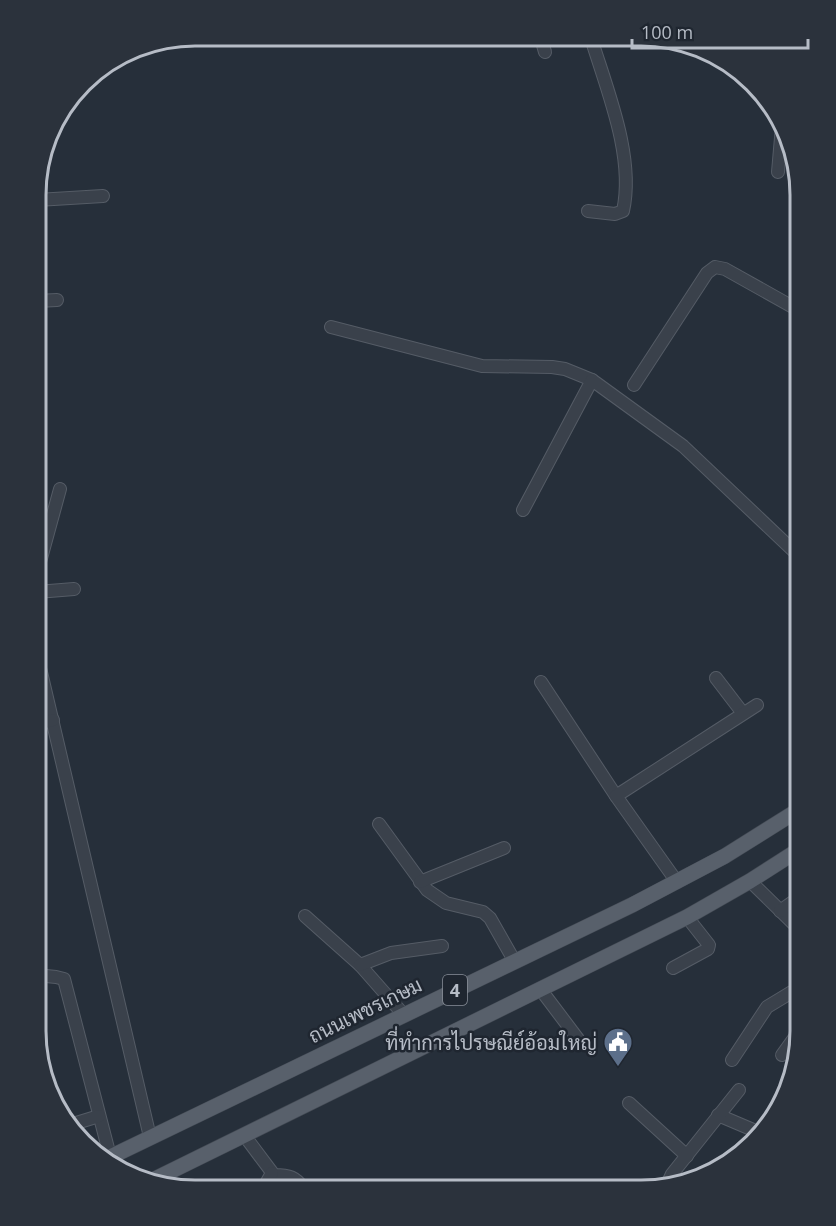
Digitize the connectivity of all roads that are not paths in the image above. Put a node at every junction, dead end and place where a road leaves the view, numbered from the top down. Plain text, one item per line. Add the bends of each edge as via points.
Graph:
1 (543, 46) edge
2 (593, 46) edge
3 (545, 52) dead end
4 (780, 144) edge
5 (778, 172) dead end
6 (103, 196) dead end
7 (46, 199) edge
8 (588, 211) dead end
9 (57, 300) dead end
10 (46, 301) edge
11 (790, 305) edge
12 (331, 327) dead end
13 (592, 380) junction
14 (634, 385) dead end
15 (60, 489) dead end
16 (523, 510) dead end
17 (46, 540) edge
18 (790, 547) edge
19 (74, 589) dead end
20 (46, 591) edge
21 (716, 678) dead end
22 (541, 682) dead end
23 (46, 694) edge
24 (757, 705) dead end
25 (742, 712) junction
26 (52, 720) junction
27 (46, 722) edge
28 (616, 796) junction
29 (789, 816) edge
30 (379, 824) dead end
31 (504, 848) dead end
32 (789, 856) edge
33 (750, 881) junction
34 (420, 882) junction
35 (677, 882) junction
36 (789, 905) edge
37 (780, 911) junction
38 (305, 916) dead end
39 (687, 917) junction
40 (789, 920) edge
41 (442, 946) dead end
42 (515, 962) junction
43 (360, 965) junction
44 (673, 968) dead end
45 (46, 976) edge
46 (541, 990) junction
47 (789, 994) edge
48 (404, 1015) junction
49 (578, 1039) dead end
50 (788, 1047) edge
51 (782, 1056) dead end
52 (732, 1060) dead end
53 (738, 1090) dead end
54 (630, 1103) dead end
55 (718, 1115) junction
56 (99, 1116) junction
57 (78, 1122) edge
58 (752, 1129) edge
59 (243, 1135) junction
60 (150, 1137) junction
61 (105, 1149) edge
62 (113, 1155) edge
63 (687, 1156) junction
64 (272, 1173) junction
65 (163, 1175) edge
66 (674, 1176) edge
67 (268, 1180) edge
68 (297, 1180) edge

1 - 3 street
2 - 8 street via 620,132 626,198 623,211 615,214
4 - 5 street
6 - 7 street
9 - 10 street
11 - 14 street via 715,267 707,273
12 - 13 street via 482,366 552,367
13 - 16 street
13 - 18 street via 683,446
15 - 17 street
19 - 20 street
21 - 25 street
22 - 28 street
23 - 26 street
24 - 25 street
25 - 28 street
26 - 27 street
26 - 60 street
28 - 35 street
29 - 35 main road, ถนนเพชรเกษม / 4
30 - 34 street
31 - 34 street
32 - 33 main road, 4
33 - 37 street
33 - 39 main road, 4
34 - 42 street via 446,903 483,912
35 - 42 main road, ถนนเพชรเกษม / 4
36 - 37 street
37 - 40 street
38 - 43 street
39 - 44 street via 709,945 708,949
39 - 46 main road, 4
41 - 43 street via 392,953
42 - 48 main road, ถนนเพชรเกษม / 4
43 - 48 street
45 - 56 street via 64,979
46 - 49 street
46 - 59 main road, 4
47 - 52 street via 767,1007
48 - 60 main road, ถนนเพชรเกษม / 4
50 - 51 street
53 - 55 street
54 - 63 street
55 - 58 street
55 - 63 street
56 - 57 street
56 - 61 street
59 - 64 street
59 - 65 main road, 4
60 - 62 main road, ถนนเพชรเกษม / 4
63 - 66 street
64 - 67 street
64 - 68 street

